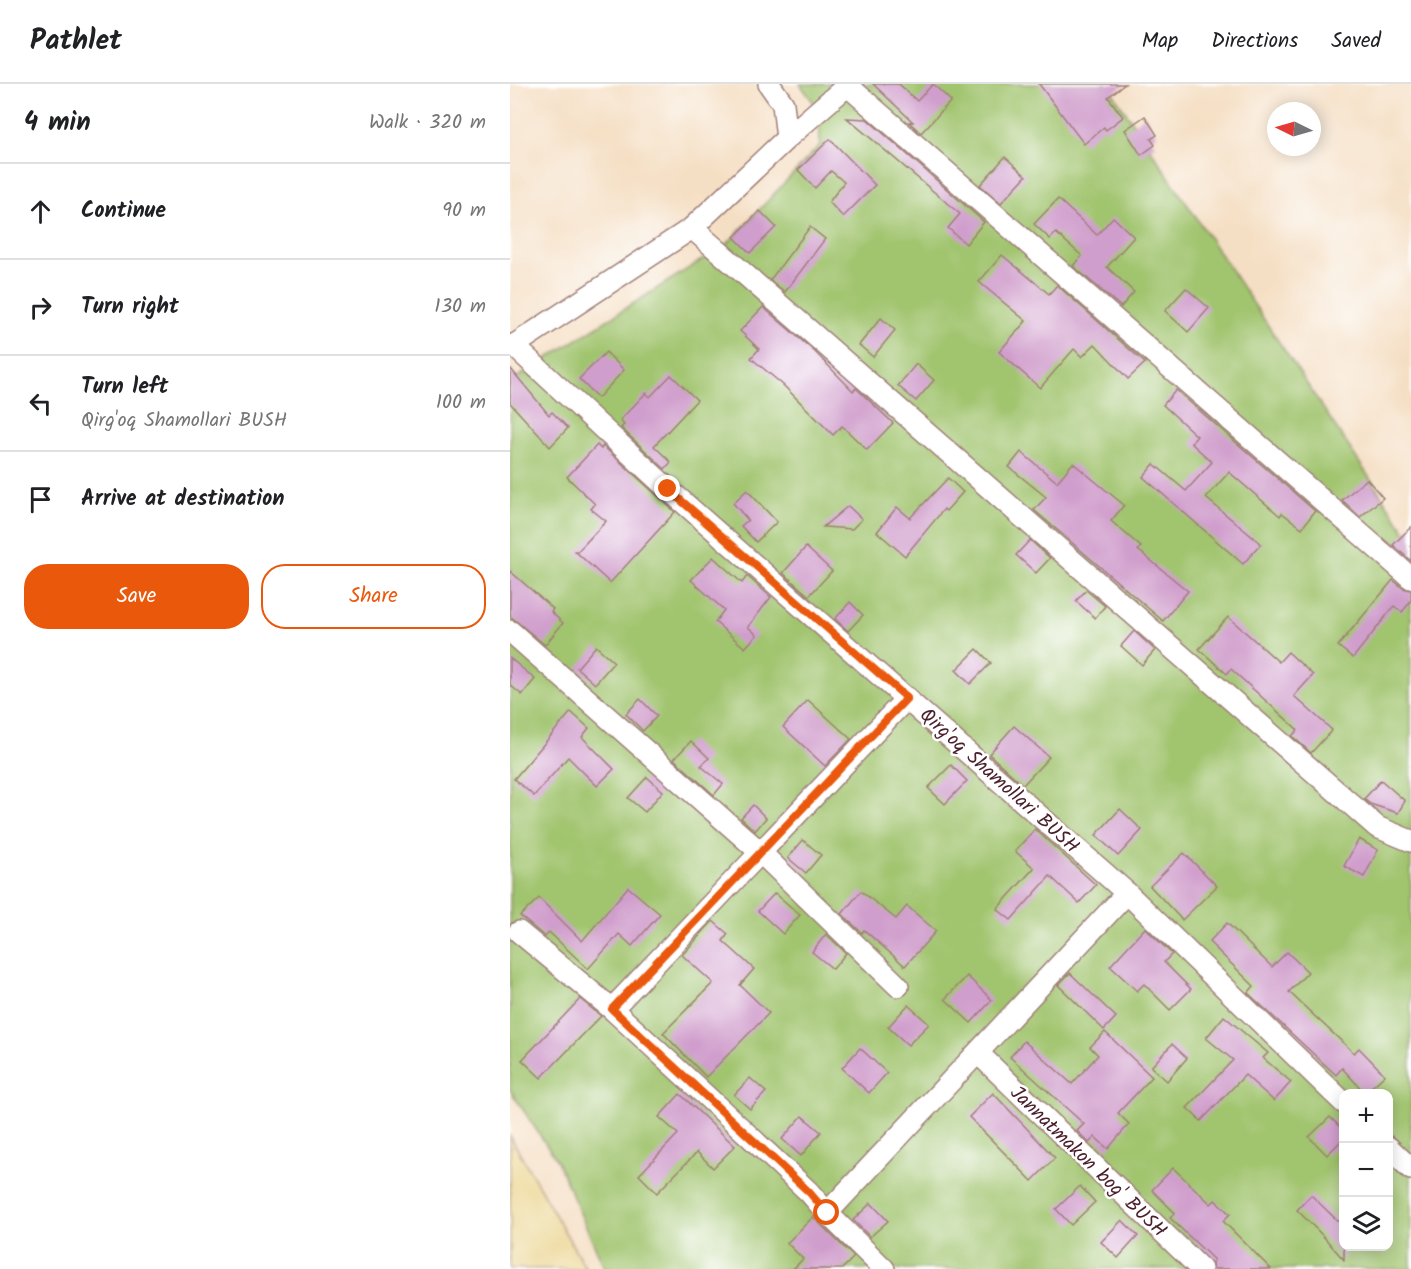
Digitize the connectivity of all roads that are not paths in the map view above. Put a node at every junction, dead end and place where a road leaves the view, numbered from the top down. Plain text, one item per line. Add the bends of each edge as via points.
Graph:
1 (770, 84) edge
2 (848, 85) edge
3 (787, 138) junction
4 (692, 228) junction
5 (512, 346) edge
6 (1411, 578) edge
7 (510, 631) edge
8 (907, 698) junction
9 (1411, 841) edge
10 (760, 852) junction
11 (1127, 893) junction
12 (519, 932) dead end
13 (898, 986) dead end
14 (612, 1009) junction
15 (978, 1053) junction
16 (1339, 1098) edge
17 (1393, 1151) edge
18 (1411, 1168) edge
19 (827, 1213) junction
20 (884, 1269) edge
21 (1201, 1269) edge

1 - 3 street via 783,104
2 - 3 street
2 - 6 street
3 - 4 street
4 - 5 street
4 - 9 street via 1377,827
5 - 8 street, Qirg'oq Shamollari BUSH
7 - 10 street
8 - 10 street
8 - 11 street, Qirg'oq Shamollari BUSH
10 - 13 street
10 - 14 street
11 - 15 street
11 - 16 street, Qirg'oq Shamollari BUSH
12 - 14 street
14 - 19 street
15 - 19 street
15 - 21 street, Jannatmakon bog' BUSH
17 - 18 street
19 - 20 street

